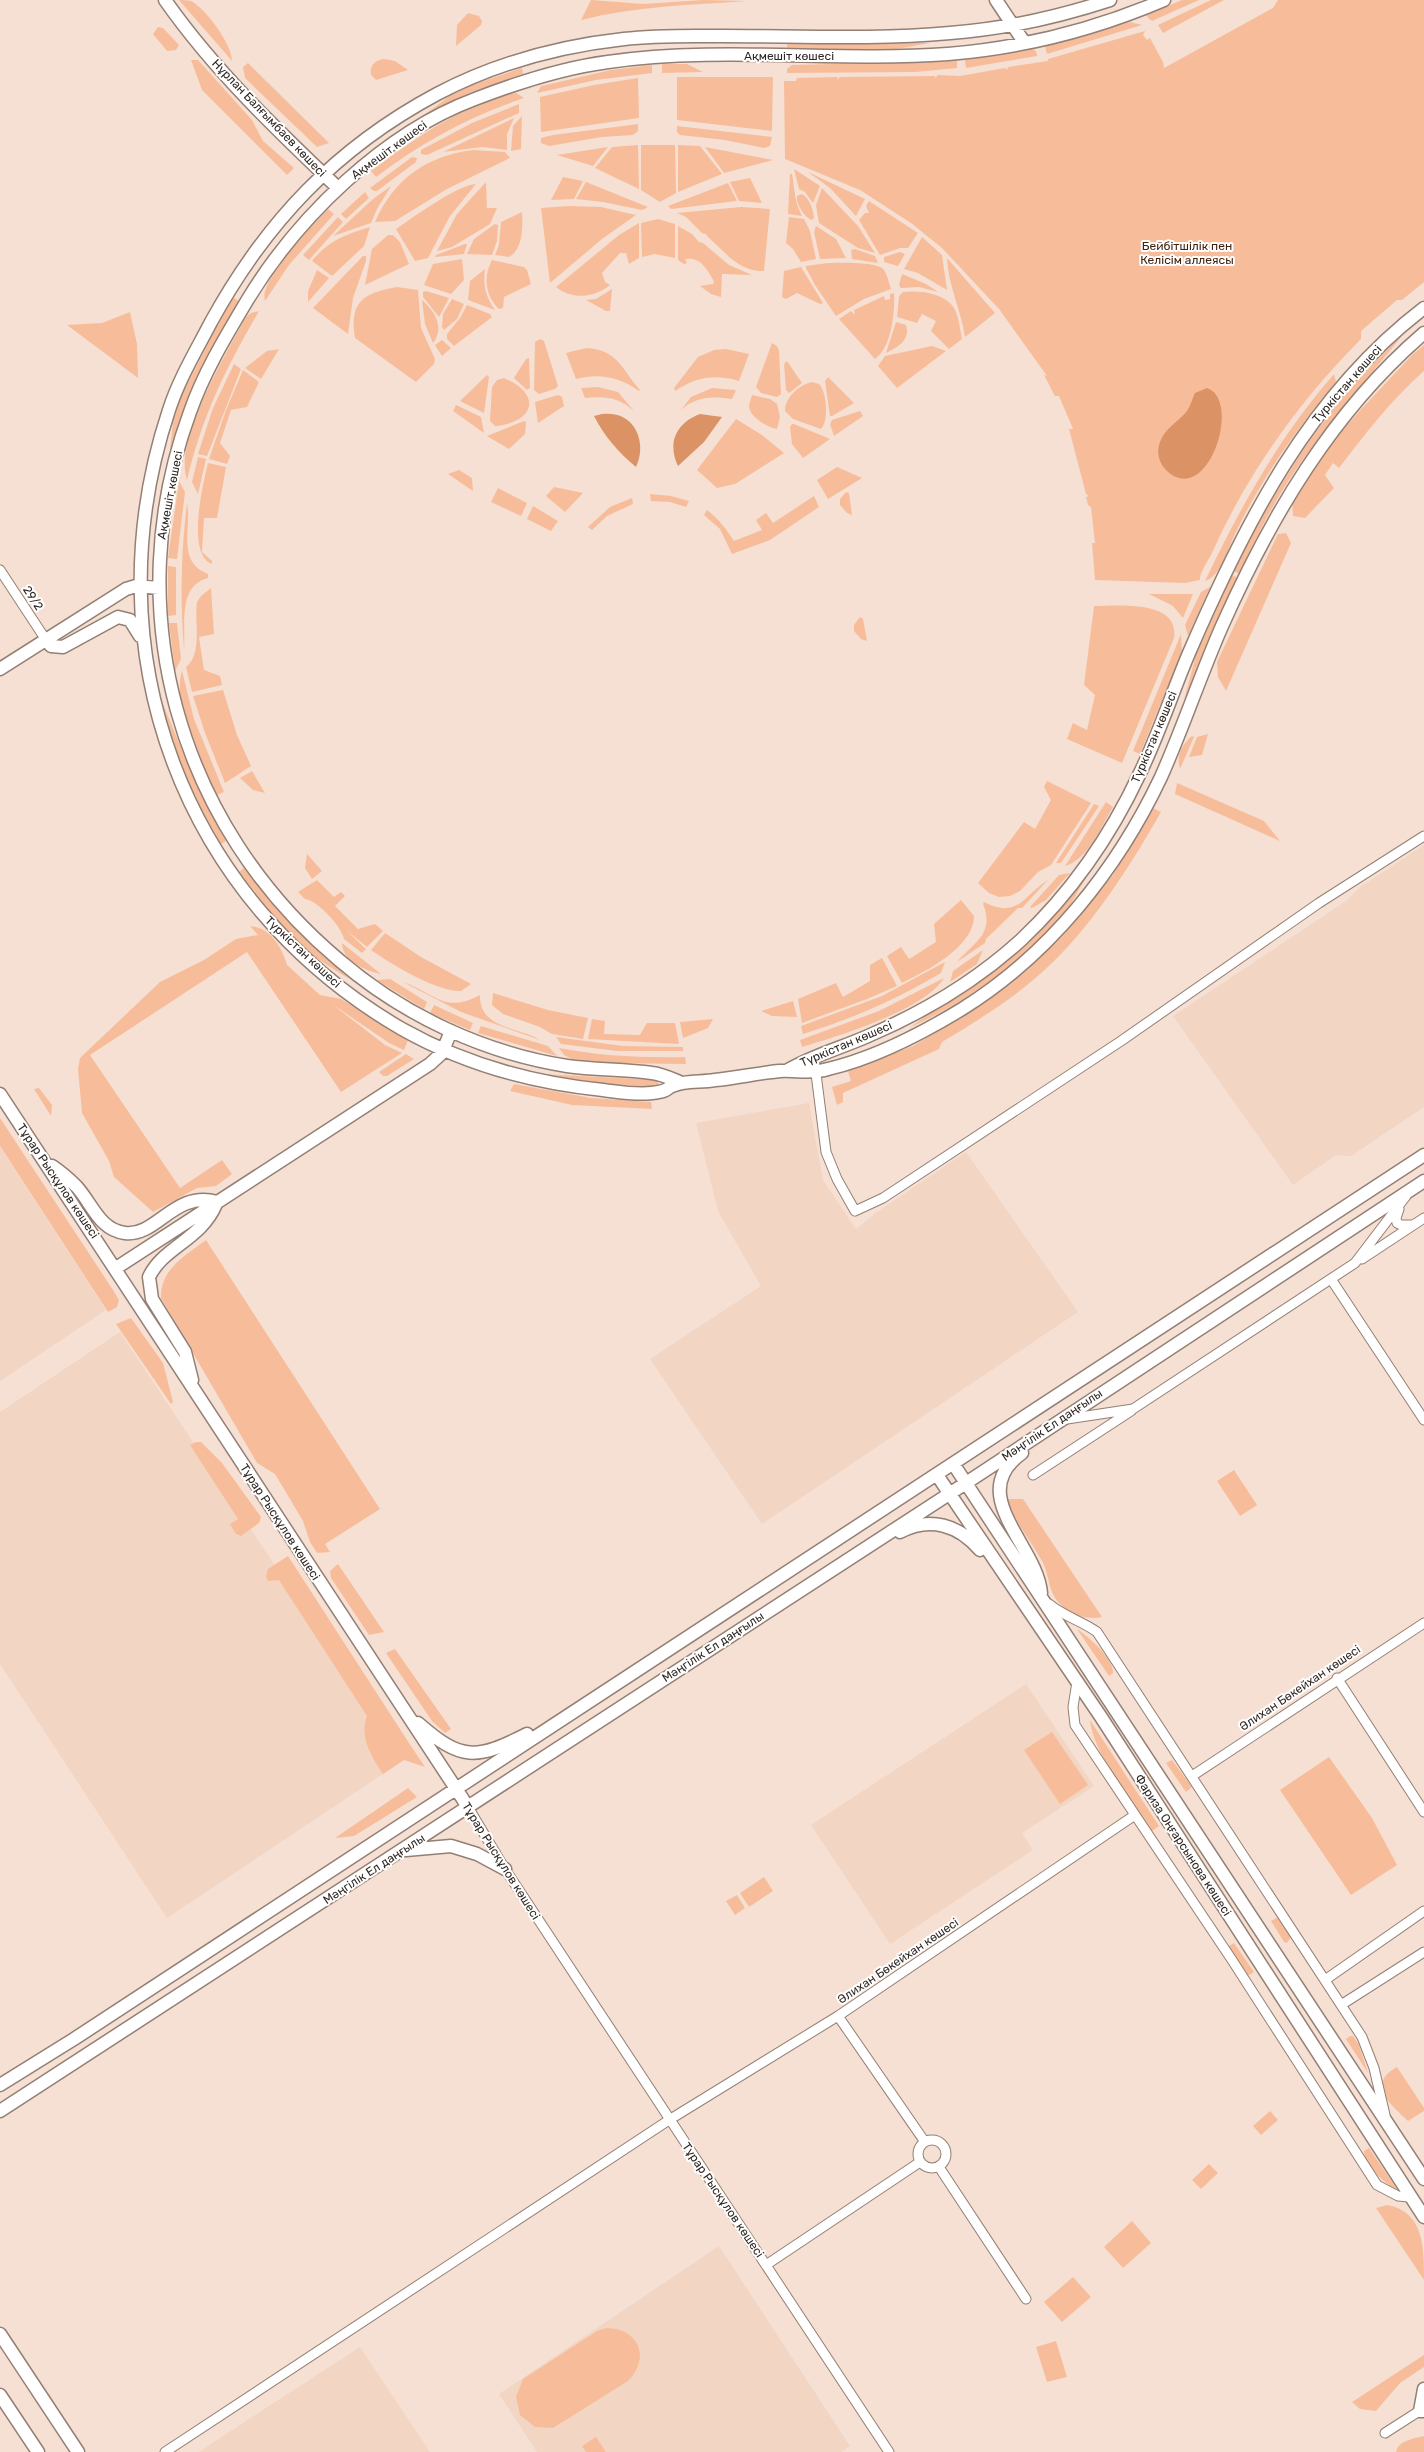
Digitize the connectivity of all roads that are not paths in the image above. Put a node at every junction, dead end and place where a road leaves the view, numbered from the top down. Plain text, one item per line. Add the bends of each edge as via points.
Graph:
1 (165, 0) edge
2 (996, 0) edge
3 (1110, 0) edge
4 (1164, 0) edge
5 (1013, 25) junction
6 (1024, 42) junction
7 (323, 174) junction
8 (338, 188) junction
9 (1424, 308) edge
10 (1424, 333) edge
11 (0, 570) edge
12 (139, 586) junction
13 (158, 588) junction
14 (46, 640) junction
15 (142, 642) junction
16 (0, 669) edge
17 (1424, 836) edge
18 (246, 858) joint
19 (225, 862) joint
20 (451, 1031) junction
21 (443, 1050) junction
22 (813, 1056) junction
23 (788, 1070) junction
24 (816, 1072) junction
25 (682, 1083) junction
26 (0, 1094) edge
27 (0, 1104) edge
28 (1424, 1155) edge
29 (44, 1160) junction
30 (1424, 1180) edge
31 (1410, 1190) junction
32 (217, 1202) junction
33 (1424, 1218) edge
34 (1414, 1225) junction
35 (1355, 1263) junction
36 (116, 1268) junction
37 (1331, 1279) junction
38 (195, 1392) junction
39 (1134, 1409) junction
40 (1424, 1420) edge
41 (1055, 1423) junction
42 (954, 1464) junction
43 (937, 1475) junction
44 (1033, 1475) dead end
45 (966, 1483) junction
46 (949, 1494) junction
47 (855, 1554) junction
48 (999, 1566) junction
49 (1041, 1598) junction
50 (1424, 1623) edge
51 (1337, 1678) junction
52 (1077, 1682) junction
53 (593, 1699) junction
54 (403, 1710) junction
55 (1128, 1759) junction
56 (1192, 1776) junction
57 (455, 1789) junction
58 (468, 1807) junction
59 (1424, 1812) edge
60 (1135, 1815) junction
61 (404, 1850) junction
62 (506, 1869) junction
63 (1240, 1899) junction
64 (1424, 1912) edge
65 (1424, 1952) edge
66 (1262, 1968) junction
67 (1325, 1980) junction
68 (1341, 2006) junction
69 (838, 2016) junction
70 (0, 2085) edge
71 (0, 2111) edge
72 (669, 2120) junction
73 (1387, 2123) junction
74 (925, 2142) junction
75 (920, 2162) junction
76 (939, 2167) junction
77 (1424, 2179) edge
78 (1410, 2197) junction
79 (1424, 2217) edge
80 (766, 2265) junction
81 (1026, 2299) dead end
82 (0, 2334) edge
83 (1424, 2389) edge
84 (0, 2395) edge
85 (1423, 2410) edge
86 (1385, 2433) dead end
87 (26, 2434) junction
88 (29, 2452) edge
89 (38, 2452) edge
90 (78, 2452) edge
91 (165, 2452) edge
92 (889, 2452) edge

1 - 7 street, Нұрлан Балғымбаев көшесі via 220,69
2 - 5 street
3 - 5 street, Ақмешіт көшесі
4 - 6 street, Ақмешіт көшесі via 1095,26
5 - 6 street
5 - 7 street, Ақмешіт көшесі via 913,36 634,38 551,52 498,68 435,95 376,133
6 - 8 street, Ақмешіт көшесі via 948,54 657,57 574,68 532,79 442,113 399,140
7 - 8 street, Нұрлан Балғымбаев көшесі
7 - 12 street, Ақмешіт көшесі via 276,223 244,265 178,386 148,494
8 - 13 street, Ақмешіт көшесі via 272,262 222,343 198,391 182,436 169,490
9 - 22 street, Түркістан көшесі via 1386,339 1347,381 1306,431 1267,489 1236,548 1141,772 1113,824 1074,881 1020,940 965,983 891,1026
10 - 24 street, Түркістан көшесі via 1399,355 1349,410 1292,491 1226,618 1152,795 1115,856 1073,913 1019,968 966,1006 895,1044
11 - 14 street, 29/2
12 - 13 street
12 - 14 street via 126,589
12 - 15 street, Ақмешіт көшесі
13 - 18 street, Ақмешіт көшесі via 167,671 181,729 208,793
14 - 15 street via 51,646 63,647 118,617 135,624
14 - 16 street
15 - 19 street, Ақмешіт көшесі via 157,720 169,756 201,822
17 - 24 street via 1319,903 1121,1041 884,1198 855,1211 826,1152
18 - 20 street, Түркістан көшесі via 282,906 336,958 395,1002
19 - 21 street, Түркістан көшесі via 263,915 329,979 391,1023
20 - 21 street
20 - 25 street, Түркістан көшесі via 549,1063 605,1071 657,1073
21 - 25 street, Түркістан көшесі via 508,1073 554,1084 628,1093 657,1093
21 - 32 street via 430,1064
22 - 23 street, Түркістан көшесі
22 - 24 street
23 - 24 street, Түркістан көшесі
23 - 25 street, Түркістан көшесі
26 - 29 street, Тұрар Рысқұлов көшесі
27 - 36 street, Тұрар Рысқұлов көшесі via 101,1254
28 - 42 street, Мәңгілік Ел даңғылы
29 - 32 street via 76,1187 101,1221 120,1232 130,1233 145,1228 196,1199
29 - 36 street, Тұрар Рысқұлов көшесі
30 - 31 street, Мәңгілік Ел даңғылы
31 - 34 street via 1396,1218 1401,1225
31 - 35 street
31 - 41 street, Мәңгілік Ел даңғылы
32 - 36 street
32 - 38 street via 197,1232 158,1262 149,1277 152,1299 185,1352
33 - 34 street
34 - 35 street
35 - 37 street
36 - 38 street, Тұрар Рысқұлов көшесі
37 - 39 street
37 - 40 street
38 - 54 street, Тұрар Рысқұлов көшесі
39 - 41 street
39 - 44 street
41 - 45 street, Мәңгілік Ел даңғылы
41 - 49 street via 1010,1464 1000,1484 1002,1507 1036,1572
42 - 43 street, Мәңгілік Ел даңғылы
42 - 45 street, Фариза Оңғарсынова көшесі
43 - 46 street, Фариза Оңғарсынова көшесі
43 - 53 street, Мәңгілік Ел даңғылы
45 - 46 street, Мәңгілік Ел даңғылы
45 - 49 street, Фариза Оңғарсынова көшесі
46 - 47 street, Мәңгілік Ел даңғылы
46 - 48 street, Фариза Оңғарсынова көшесі
47 - 48 street via 911,1526 939,1524 970,1539
47 - 58 street, Мәңгілік Ел даңғылы
48 - 52 street, Фариза Оңғарсынова көшесі
49 - 56 street via 1058,1612 1084,1622 1097,1632
49 - 63 street, Фариза Оңғарсынова көшесі
50 - 51 street, Әлихан Бөкейхан көшесі
51 - 56 street, Әлихан Бөкейхан көшесі
51 - 59 street
52 - 55 street, Фариза Оңғарсынова көшесі
52 - 60 street via 1073,1707 1075,1725
53 - 54 street via 501,1747 481,1753 453,1750
53 - 57 street, Мәңгілік Ел даңғылы
54 - 57 street, Тұрар Рысқұлов көшесі
55 - 63 street via 1160,1791 1238,1907
55 - 66 street, Фариза Оңғарсынова көшесі
56 - 67 street
57 - 58 street, Тұрар Рысқұлов көшесі
57 - 70 street, Мәңгілік Ел даңғылы
58 - 61 street, Мәңгілік Ел даңғылы
58 - 62 street, Тұрар Рысқұлов көшесі
60 - 69 street, Әлихан Бөкейхан көшесі
60 - 78 street via 1377,2185 1398,2196
61 - 62 street via 451,1846 477,1854
61 - 71 street, Мәңгілік Ел даңғылы
62 - 72 street, Тұрар Рысқұлов көшесі
63 - 73 street, Фариза Оңғарсынова көшесі
64 - 67 street
65 - 68 street
66 - 73 street via 1255,1951 1260,1946 1356,2091
66 - 78 street, Фариза Оңғарсынова көшесі
67 - 68 street
68 - 73 street via 1362,2037 1374,2068
69 - 72 street, Әлихан Бөкейхан көшесі
69 - 74 street
72 - 80 street, Тұрар Рысқұлов көшесі
72 - 91 street, Әлихан Бөкейхан көшесі
73 - 77 street, Фариза Оңғарсынова көшесі
74 - 75 street via 919,2150
74 - 76 street via 935,2140 945,2147 947,2156
75 - 76 street via 930,2169
75 - 80 street
76 - 81 street
78 - 79 street, Фариза Оңғарсынова көшесі
80 - 92 street, Тұрар Рысқұлов көшесі
82 - 90 street
83 - 85 street
84 - 87 street
85 - 86 street
87 - 88 street
87 - 89 street

